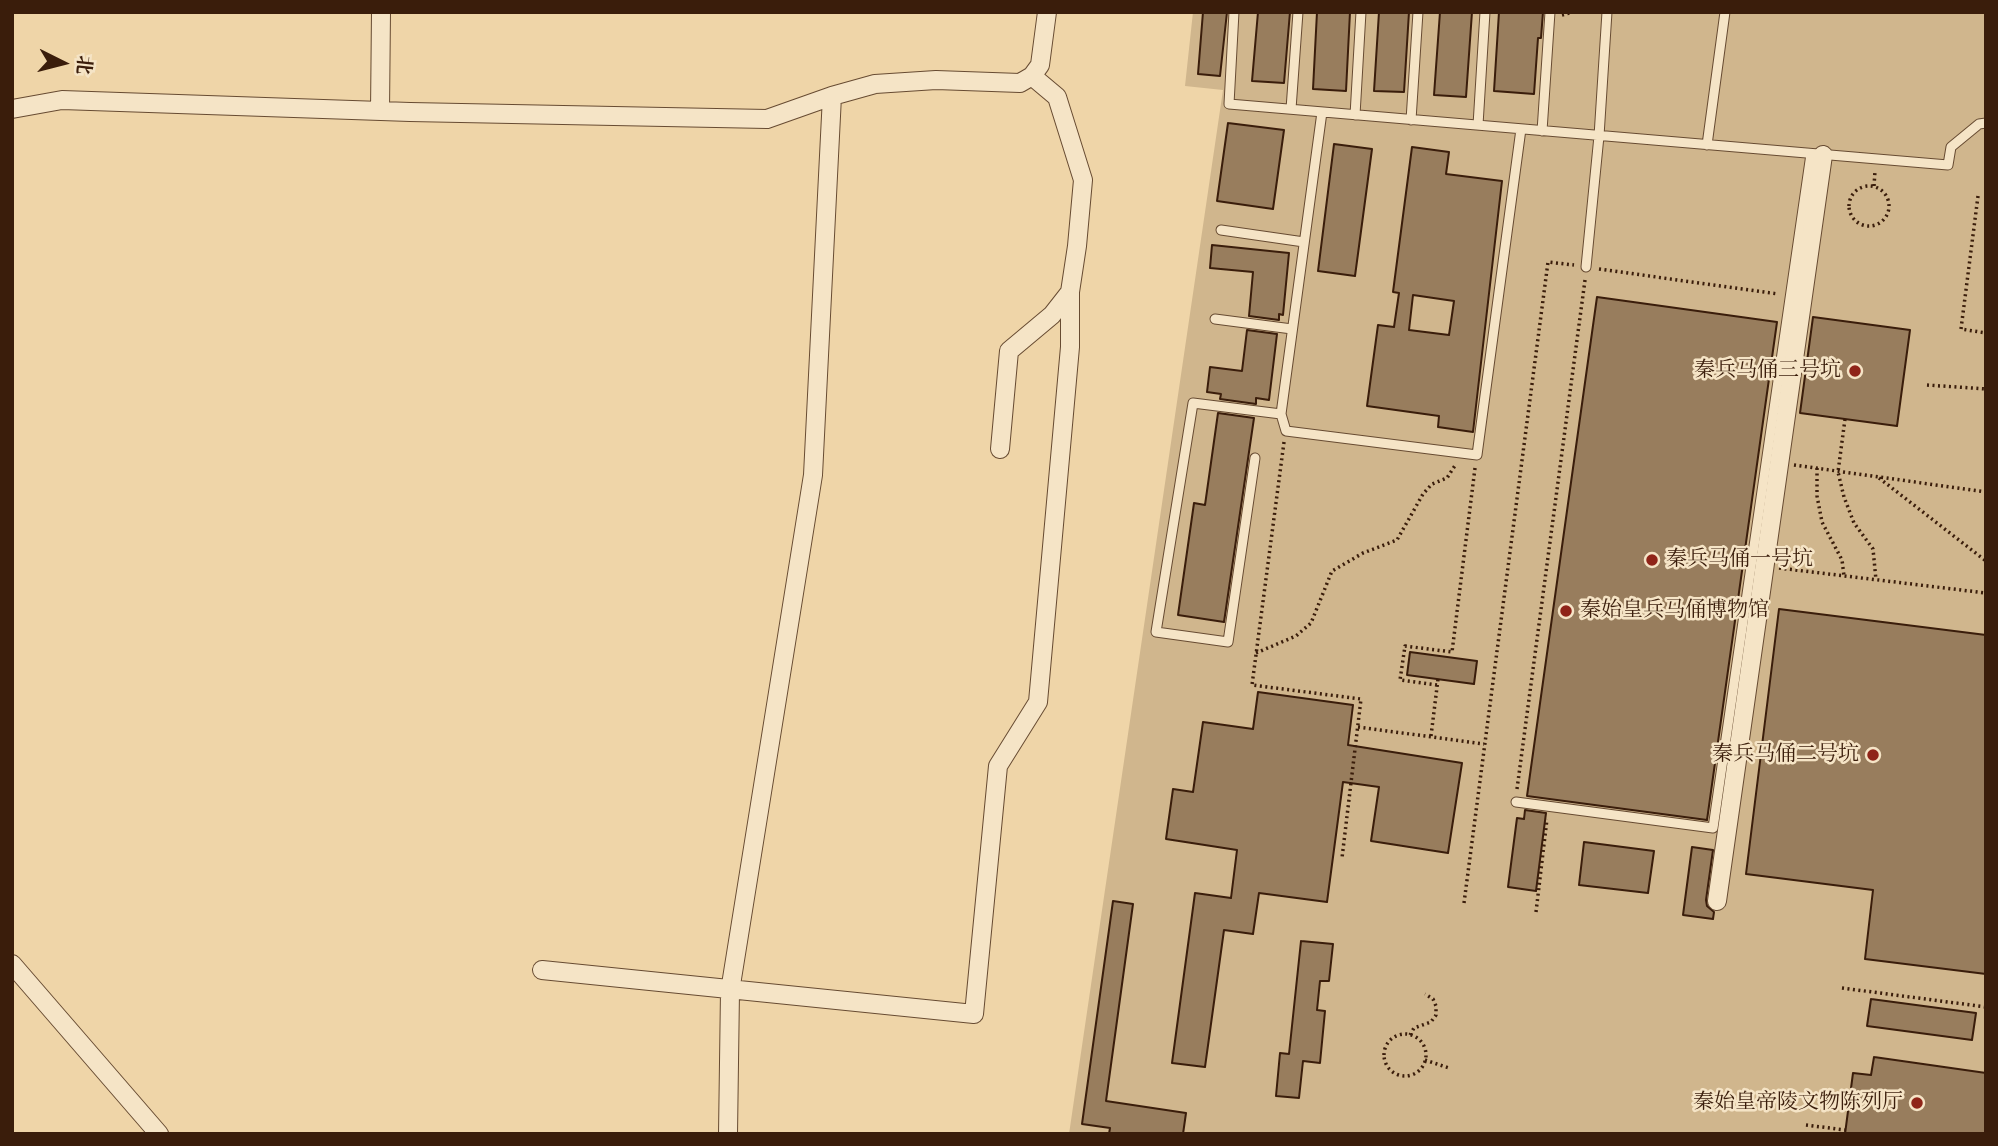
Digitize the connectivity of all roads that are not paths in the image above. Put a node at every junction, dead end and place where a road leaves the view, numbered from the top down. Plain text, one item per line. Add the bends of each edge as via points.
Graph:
1 (382, 12) edge
2 (1047, 12) edge
3 (1234, 12) edge
4 (1298, 12) edge
5 (1361, 12) edge
6 (1418, 12) edge
7 (1485, 12) edge
8 (1550, 12) edge
9 (1607, 12) edge
10 (1725, 12) edge
11 (1032, 76) junction
12 (832, 96) junction
13 (12, 109) edge
14 (1291, 109) junction
15 (380, 111) junction
16 (1322, 112) junction
17 (1355, 115) junction
18 (1411, 120) junction
19 (1986, 123) edge
20 (1478, 125) junction
21 (1521, 129) junction
22 (1542, 131) junction
23 (1599, 136) junction
24 (1707, 145) junction
25 (1817, 154) junction
26 (1221, 230) dead end
27 (1304, 242) junction
28 (1586, 267) road end
29 (1070, 292) junction
30 (1215, 319) dead end
31 (1293, 329) junction
32 (1281, 414) junction
33 (1000, 449) dead end
34 (1255, 458) dead end
35 (1516, 802) road end
36 (1717, 901) dead end
37 (12, 964) edge
38 (542, 970) dead end
39 (730, 991) junction
40 (159, 1134) edge
41 (728, 1134) edge

1 - 15 street
2 - 11 street via 1040,65
3 - 14 lane via 1229,104
4 - 14 lane
5 - 17 lane
6 - 18 lane
7 - 20 lane
8 - 22 lane
9 - 23 lane
10 - 24 lane
11 - 12 street via 1020,83 936,80 875,84
11 - 29 street via 1057,97 1083,180
12 - 15 street via 767,119
12 - 39 street via 813,475
13 - 15 street via 62,100
14 - 16 lane
16 - 17 lane
16 - 27 lane
17 - 18 lane
18 - 20 lane
19 - 25 lane via 1951,147 1948,165
20 - 21 lane
21 - 22 lane
21 - 32 lane via 1477,456 1286,430
22 - 23 lane
23 - 24 lane
23 - 28 lane
24 - 25 lane
25 - 35 lane via 1791,296 1713,828
25 - 36 street
26 - 27 lane
27 - 31 lane
29 - 33 street via 1052,315 1009,351
29 - 39 street via 1070,347 1038,702 998,766 974,1014
30 - 31 lane
31 - 32 lane
32 - 34 lane via 1193,403 1156,632 1228,642
37 - 40 street
38 - 39 street
39 - 41 street

